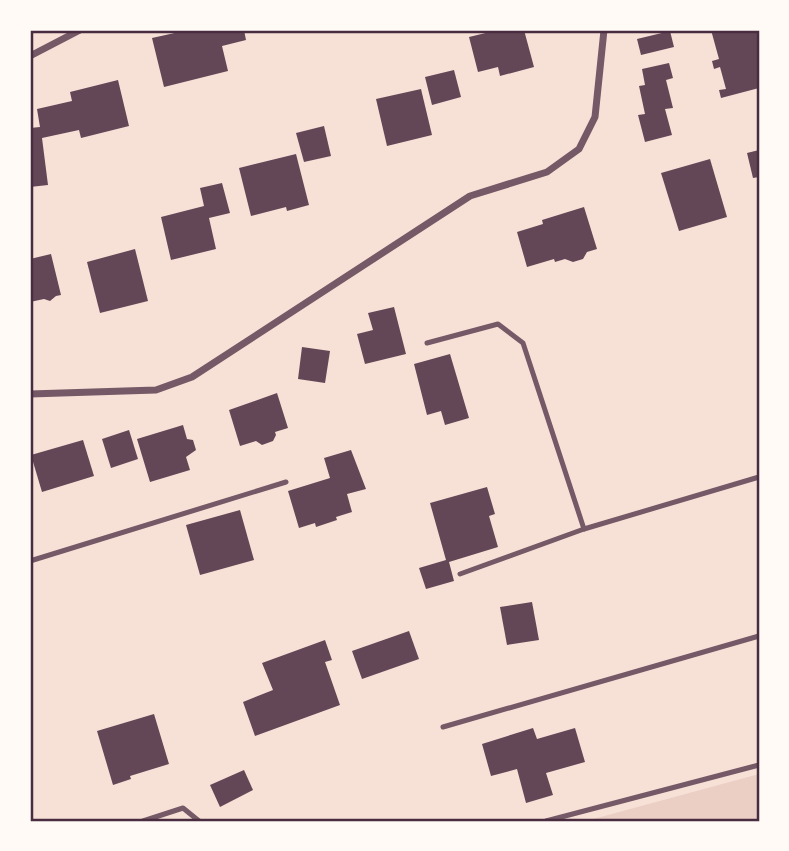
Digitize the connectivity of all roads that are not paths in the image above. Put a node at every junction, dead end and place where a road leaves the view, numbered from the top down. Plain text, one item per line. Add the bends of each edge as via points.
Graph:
1 (80, 30) edge
2 (604, 30) edge
3 (30, 56) edge
4 (427, 343) dead end
5 (30, 394) edge
6 (759, 477) edge
7 (286, 482) dead end
8 (584, 529) junction
9 (30, 561) edge
10 (460, 574) dead end
11 (759, 636) edge
12 (443, 727) dead end
13 (759, 765) edge
14 (143, 821) edge
15 (199, 821) edge
16 (546, 821) edge

1 - 3 street
2 - 5 street via 595,117 579,149 547,172 470,196 192,376 156,390
4 - 8 lane via 498,324 523,343
6 - 8 lane
7 - 9 lane
8 - 10 lane
11 - 12 lane
13 - 16 lane
14 - 15 lane via 183,808

